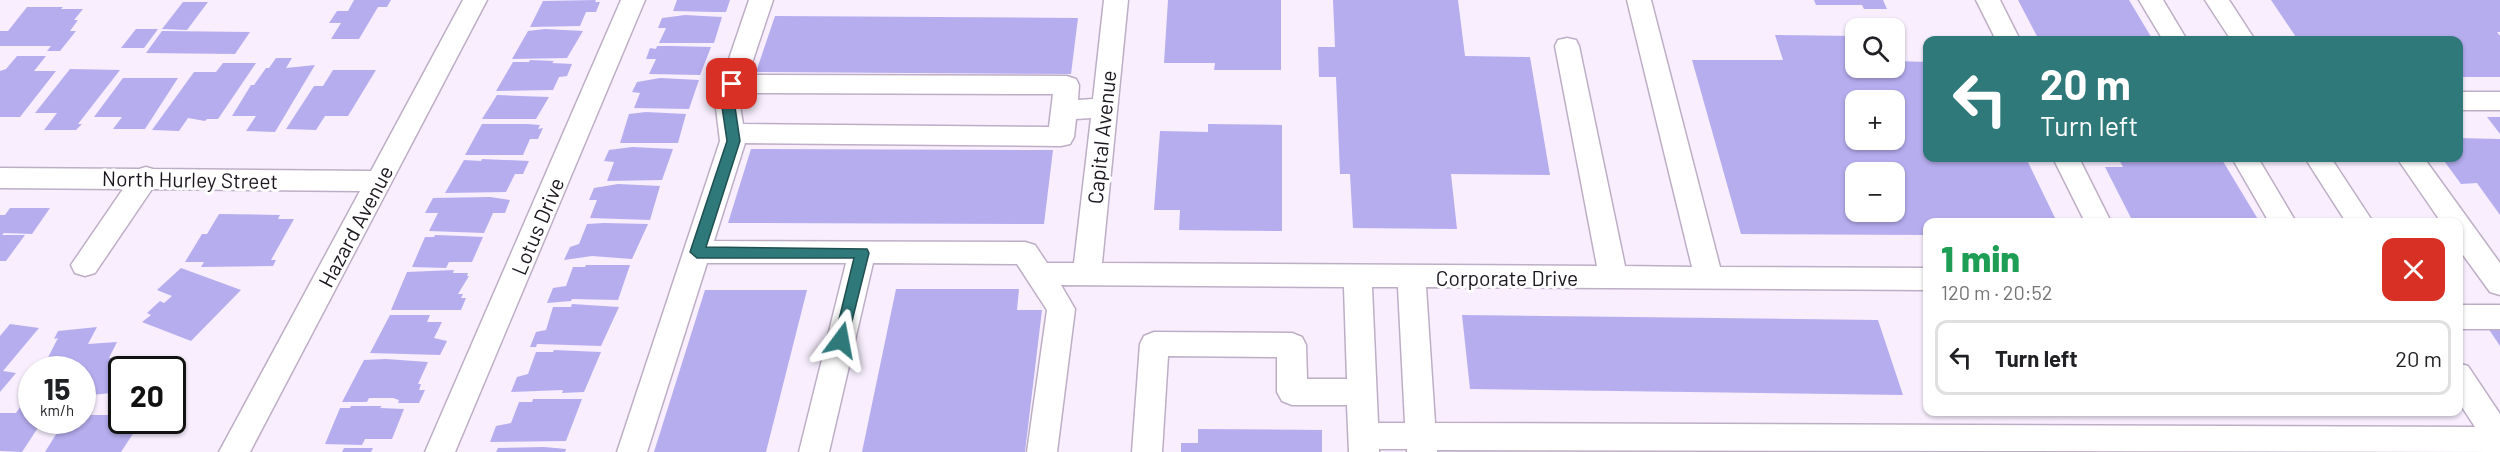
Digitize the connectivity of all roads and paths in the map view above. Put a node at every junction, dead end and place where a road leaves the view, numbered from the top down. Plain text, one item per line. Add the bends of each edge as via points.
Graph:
1 (475, 0) edge
2 (633, 0) edge
3 (761, 0) edge
4 (1116, 0) edge
5 (1639, 0) edge
6 (1988, 0) edge
7 (2151, 0) edge
8 (2217, 0) edge
9 (2006, 36) edge
10 (2173, 36) edge
11 (2240, 36) edge
12 (1567, 46) dead end
13 (732, 84) junction
14 (2463, 101) edge
15 (2500, 101) edge
16 (1104, 108) junction
17 (1064, 110) junction
18 (732, 133) junction
19 (2068, 162) edge
20 (2247, 162) edge
21 (2321, 162) edge
22 (2413, 162) edge
23 (146, 177) junction
24 (0, 178) edge
25 (379, 181) junction
26 (2096, 218) edge
27 (2281, 218) edge
28 (2357, 218) edge
29 (2453, 218) edge
30 (2463, 232) edge
31 (697, 252) junction
32 (862, 253) junction
33 (85, 265) dead end
34 (1039, 274) junction
35 (1087, 274) junction
36 (1358, 276) junction
37 (1411, 276) junction
38 (1613, 277) junction
39 (1709, 278) junction
40 (1923, 279) edge
41 (2500, 284) edge
42 (2463, 317) edge
43 (2500, 317) edge
44 (2463, 383) edge
45 (1362, 392) junction
46 (2500, 439) edge
47 (1363, 444) edge
48 (1421, 444) edge
49 (1607, 445) edge
50 (1952, 445) edge
51 (2122, 446) edge
52 (2424, 446) edge
53 (234, 452) edge
54 (440, 452) edge
55 (632, 452) edge
56 (814, 452) edge
57 (1042, 452) edge
58 (1147, 452) edge

1 - 25 street, Hazard Avenue
2 - 54 street, Lotus Drive
3 - 13 street
4 - 16 street, Capital Avenue
5 - 39 street
6 - 9 street
7 - 10 street
8 - 11 street
12 - 38 street
13 - 17 street via 1067,85
13 - 18 street via 727,100
14 - 15 street
16 - 17 street
16 - 35 street, Capital Avenue
17 - 18 street via 1061,136
18 - 31 street via 733,141
19 - 26 street
20 - 27 street
21 - 28 street
22 - 29 street
23 - 24 street, North Hurley Street
23 - 25 street, North Hurley Street
23 - 33 street
25 - 53 street, Hazard Avenue
30 - 41 street
31 - 32 street
31 - 55 street
32 - 34 street via 1025,253
32 - 56 street
34 - 35 street, Corporate Drive
34 - 57 street via 1060,309
35 - 36 street, Corporate Drive
36 - 37 street, Corporate Drive
36 - 45 street
37 - 38 street, Corporate Drive
37 - 48 street
38 - 39 street, Corporate Drive
39 - 40 street, Corporate Drive
42 - 43 street
44 - 46 street
45 - 47 street
45 - 58 street via 1292,392 1292,345 1154,344
46 - 52 street
47 - 48 street
48 - 49 street
49 - 50 street
50 - 51 street
51 - 52 street

